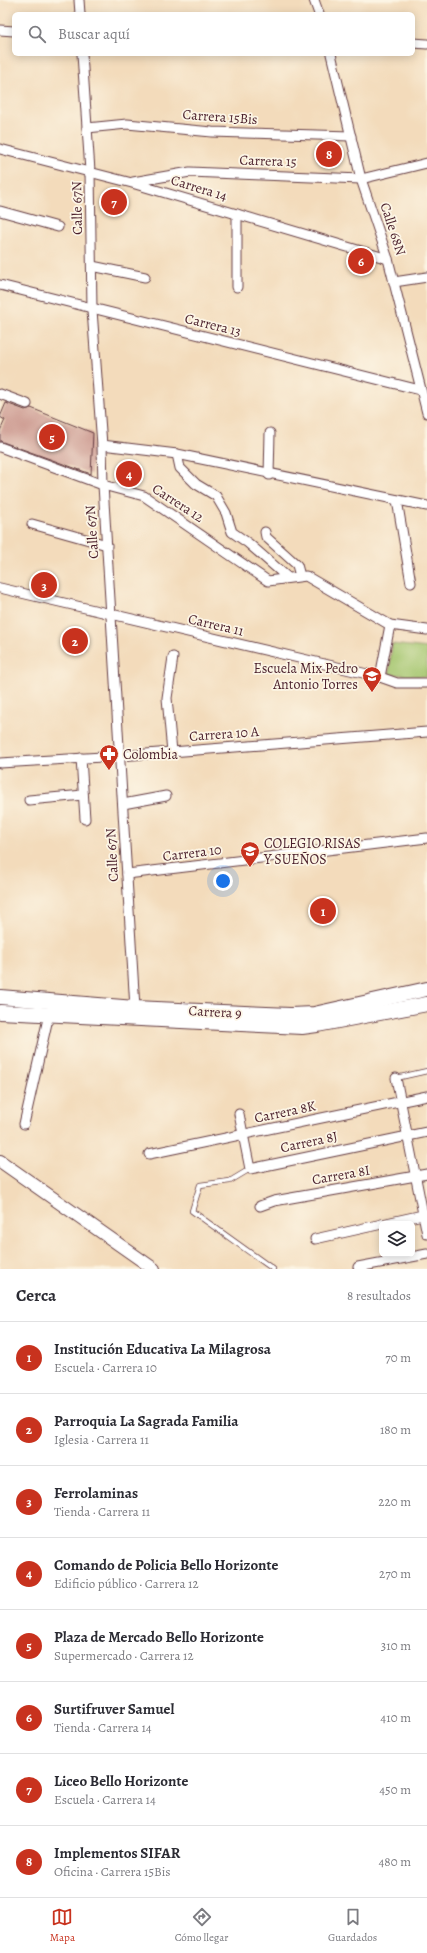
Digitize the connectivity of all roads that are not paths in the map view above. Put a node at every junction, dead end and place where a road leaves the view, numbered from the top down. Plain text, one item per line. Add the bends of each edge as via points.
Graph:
1 (79, 0) edge
2 (314, 0) edge
3 (80, 12) edge
4 (318, 12) edge
5 (0, 30) edge
6 (12, 31) edge
7 (415, 43) edge
8 (427, 44) edge
9 (82, 56) edge
10 (331, 56) edge
11 (87, 128) junction
12 (351, 136) junction
13 (0, 149) edge
14 (427, 163) edge
15 (90, 171) junction
16 (361, 179) junction
17 (132, 182) junction
18 (0, 211) edge
19 (237, 214) junction
20 (58, 226) dead end
21 (388, 259) junction
22 (92, 266) junction
23 (427, 277) edge
24 (145, 278) dead end
25 (394, 282) junction
26 (0, 285) edge
27 (237, 287) dead end
28 (92, 310) junction
29 (420, 390) junction
30 (0, 394) edge
31 (425, 402) edge
32 (27, 404) dead end
33 (427, 414) edge
34 (270, 434) dead end
35 (102, 445) junction
36 (0, 447) edge
37 (177, 454) junction
38 (269, 475) junction
39 (103, 485) junction
40 (397, 500) junction
41 (427, 506) edge
42 (32, 524) dead end
43 (266, 532) dead end
44 (107, 545) junction
45 (300, 576) junction
46 (287, 577) junction
47 (411, 583) dead end
48 (0, 588) edge
49 (112, 615) junction
50 (390, 625) junction
51 (427, 630) edge
52 (173, 657) dead end
53 (380, 677) junction
54 (427, 682) edge
55 (427, 732) edge
56 (172, 752) junction
57 (120, 756) junction
58 (81, 758) junction
59 (0, 763) edge
60 (83, 795) junction
61 (166, 796) dead end
62 (29, 800) dead end
63 (123, 804) junction
64 (85, 819) dead end
65 (427, 838) edge
66 (127, 874) junction
67 (427, 989) edge
68 (0, 997) edge
69 (427, 1004) edge
70 (135, 1008) junction
71 (0, 1012) edge
72 (49, 1014) junction
73 (427, 1071) edge
74 (396, 1078) joint
75 (427, 1096) edge
76 (401, 1102) junction
77 (239, 1114) dead end
78 (24, 1124) dead end
79 (427, 1132) edge
80 (243, 1134) junction
81 (407, 1136) junction
82 (149, 1154) dead end
83 (0, 1161) edge
84 (250, 1169) junction
85 (427, 1174) edge
86 (415, 1176) junction
87 (260, 1206) dead end
88 (425, 1215) edge
89 (396, 1221) edge
90 (379, 1225) edge
91 (427, 1234) edge
92 (315, 1239) dead end
93 (427, 1254) edge
94 (358, 1267) dead end
95 (154, 1269) edge
96 (273, 1269) edge

1 - 3 street
2 - 4 street
5 - 6 street
7 - 8 street
9 - 11 street, Calle 67N
10 - 12 street, Calle 68N
11 - 12 street, Carrera 15Bis via 128,124 212,132
11 - 15 street, Calle 67N
12 - 16 street, Calle 68N
13 - 15 street, Carrera 14
14 - 16 street, Carrera 15
15 - 17 street, Carrera 14
15 - 22 street, Calle 67N
16 - 17 street, Carrera 15 via 190,172
16 - 21 street, Calle 68N
17 - 19 street, Carrera 14
18 - 20 street
19 - 21 street, Carrera 14
19 - 27 street
21 - 25 street, Calle 68N
22 - 24 street
22 - 28 street, Calle 67N
23 - 25 street
25 - 29 street, Calle 68N
26 - 28 street, Carrera 13
28 - 29 street, Carrera 13
28 - 35 street, Calle 67N
29 - 31 street, Calle 68N
30 - 32 street
31 - 33 street, Calle 68N
34 - 38 street
35 - 37 street
35 - 39 street, Calle 67N
36 - 39 street, Carrera 12
37 - 38 street
37 - 46 street, Carrera 12 via 180,468 196,484 216,496 226,513 232,532
38 - 40 street
39 - 44 street, Calle 67N
39 - 46 street, Carrera 12 via 144,496 268,581
40 - 41 street
40 - 47 street
42 - 44 street
43 - 45 street via 266,537 297,565
44 - 49 street, Calle 67N
45 - 46 street, Carrera 12
45 - 50 street, Carrera 12 via 306,576
48 - 49 street, Carrera 11
49 - 53 street, Carrera 11
49 - 57 street, Calle 67N
50 - 51 street, Carrera 12
50 - 53 street
52 - 56 street via 167,698
53 - 54 street, Carrera 11 via 397,683
55 - 56 street, Carrera 10 A
56 - 57 street, Carrera 10 A
57 - 58 street, Carrera 10 A
57 - 63 street, Calle 67N
58 - 59 street, Carrera 10 A
58 - 60 street
60 - 62 street
60 - 64 street
61 - 63 street
63 - 66 street, Calle 67N
65 - 66 street, Carrera 10
66 - 70 street, Calle 67N
67 - 70 main road, Carrera 9 via 302,1015
68 - 70 main road, Carrera 9
69 - 72 main road, Carrera 9 via 302,1027
71 - 72 main road, Carrera 9
72 - 78 street
73 - 74 lane
74 - 76 street
75 - 76 street, Carrera 8K
76 - 80 street, Carrera 8K
76 - 81 street
77 - 80 street
79 - 81 street, Carrera 8J
80 - 82 street, Carrera 8K
80 - 84 street
81 - 84 street, Carrera 8J
81 - 86 street
83 - 95 main road
84 - 96 lane, Carrera 8J via 230,1181 200,1185 192,1211
85 - 86 street, Carrera 8I
86 - 87 street, Carrera 8I
86 - 88 street
88 - 89 street
88 - 91 street
90 - 92 street
93 - 94 street

